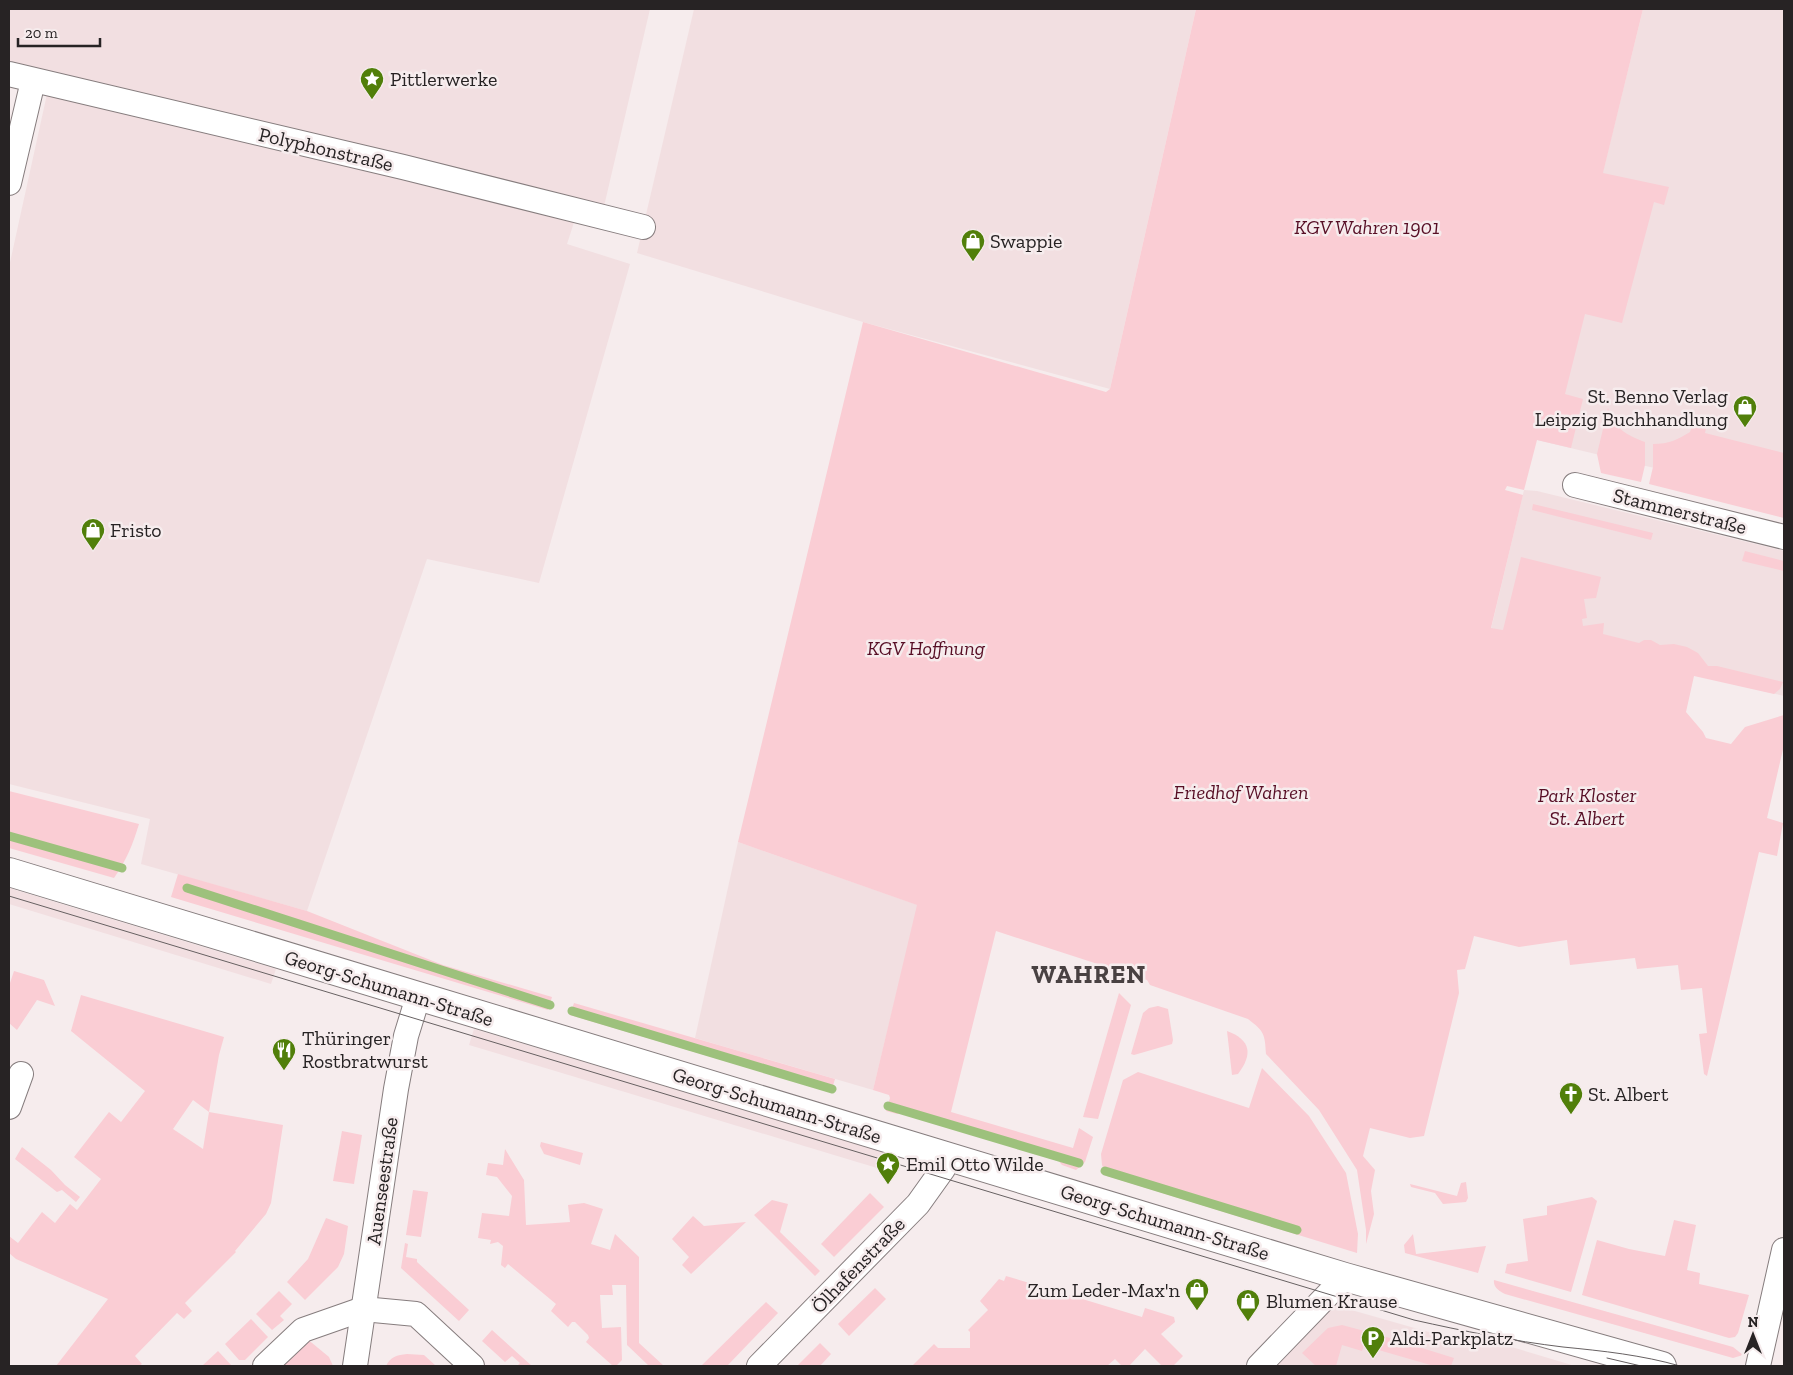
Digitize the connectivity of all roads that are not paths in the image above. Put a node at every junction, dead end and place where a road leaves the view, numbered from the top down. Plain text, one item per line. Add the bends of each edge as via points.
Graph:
1 (9, 74) edge
2 (33, 81) junction
3 (9, 183) edge
4 (643, 227) dead end
5 (1576, 485) dead end
6 (1784, 537) edge
7 (9, 872) edge
8 (418, 997) junction
9 (21, 1074) dead end
10 (9, 1107) edge
11 (948, 1156) junction
12 (1784, 1250) edge
13 (1346, 1277) junction
14 (363, 1309) junction
15 (265, 1366) edge
16 (354, 1366) edge
17 (472, 1366) edge
18 (759, 1366) edge
19 (1259, 1366) edge
20 (1662, 1366) edge
21 (1758, 1366) edge

1 - 2 street, Polyphonstraße
2 - 3 street
2 - 4 street, Polyphonstraße
5 - 6 street, Stammerstraße
7 - 8 street, Georg-Schumann-Straße
8 - 11 street, Georg-Schumann-Straße
8 - 14 street, Auenseestraße via 406,1036 396,1090
9 - 10 street
11 - 13 street, Georg-Schumann-Straße
11 - 18 street, Ölhafenstraße via 943,1169 918,1204
12 - 21 street
13 - 19 street
13 - 20 street, Georg-Schumann-Straße
14 - 15 street via 303,1330
14 - 16 street, Auenseestraße
14 - 17 street via 416,1314

